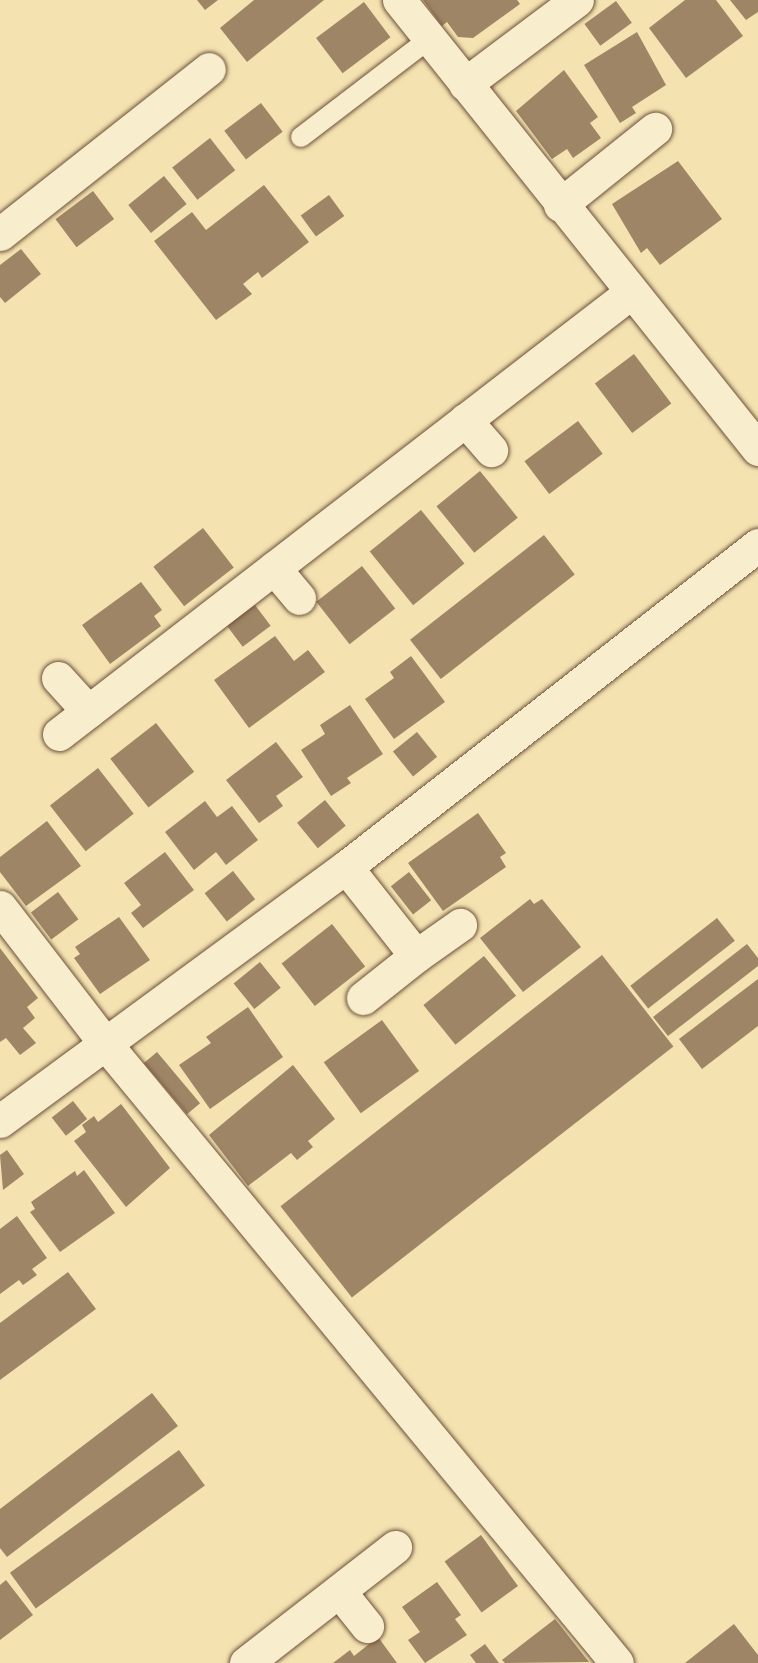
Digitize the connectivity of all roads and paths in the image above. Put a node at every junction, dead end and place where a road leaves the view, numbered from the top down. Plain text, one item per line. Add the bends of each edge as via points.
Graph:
1 (399, 0) edge
2 (577, 0) edge
3 (429, 39) junction
4 (209, 69) dead end
5 (465, 84) junction
6 (655, 129) dead end
7 (301, 137) dead end
8 (560, 205) junction
9 (0, 234) edge
10 (629, 294) junction
11 (465, 420) junction
12 (758, 449) edge
13 (491, 450) dead end
14 (758, 545) edge
15 (274, 568) junction
16 (298, 598) dead end
17 (58, 678) dead end
18 (88, 711) junction
19 (59, 734) dead end
20 (346, 867) junction
21 (0, 908) edge
22 (460, 925) dead end
23 (416, 957) junction
24 (363, 998) dead end
25 (104, 1042) junction
26 (0, 1121) edge
27 (395, 1547) dead end
28 (339, 1591) junction
29 (367, 1626) dead end
30 (246, 1663) edge
31 (616, 1663) edge

1 - 3 street
2 - 5 street
3 - 5 street
3 - 7 lane
4 - 9 street
5 - 8 street
6 - 8 street
8 - 10 street
10 - 11 street
10 - 12 street
11 - 13 street
11 - 15 street
14 - 20 street
15 - 16 street
15 - 18 street
17 - 18 street
18 - 19 street
20 - 23 street
20 - 25 street
21 - 25 street
22 - 23 street
23 - 24 street
25 - 26 street
25 - 31 street
27 - 28 street
28 - 29 street
28 - 30 street

